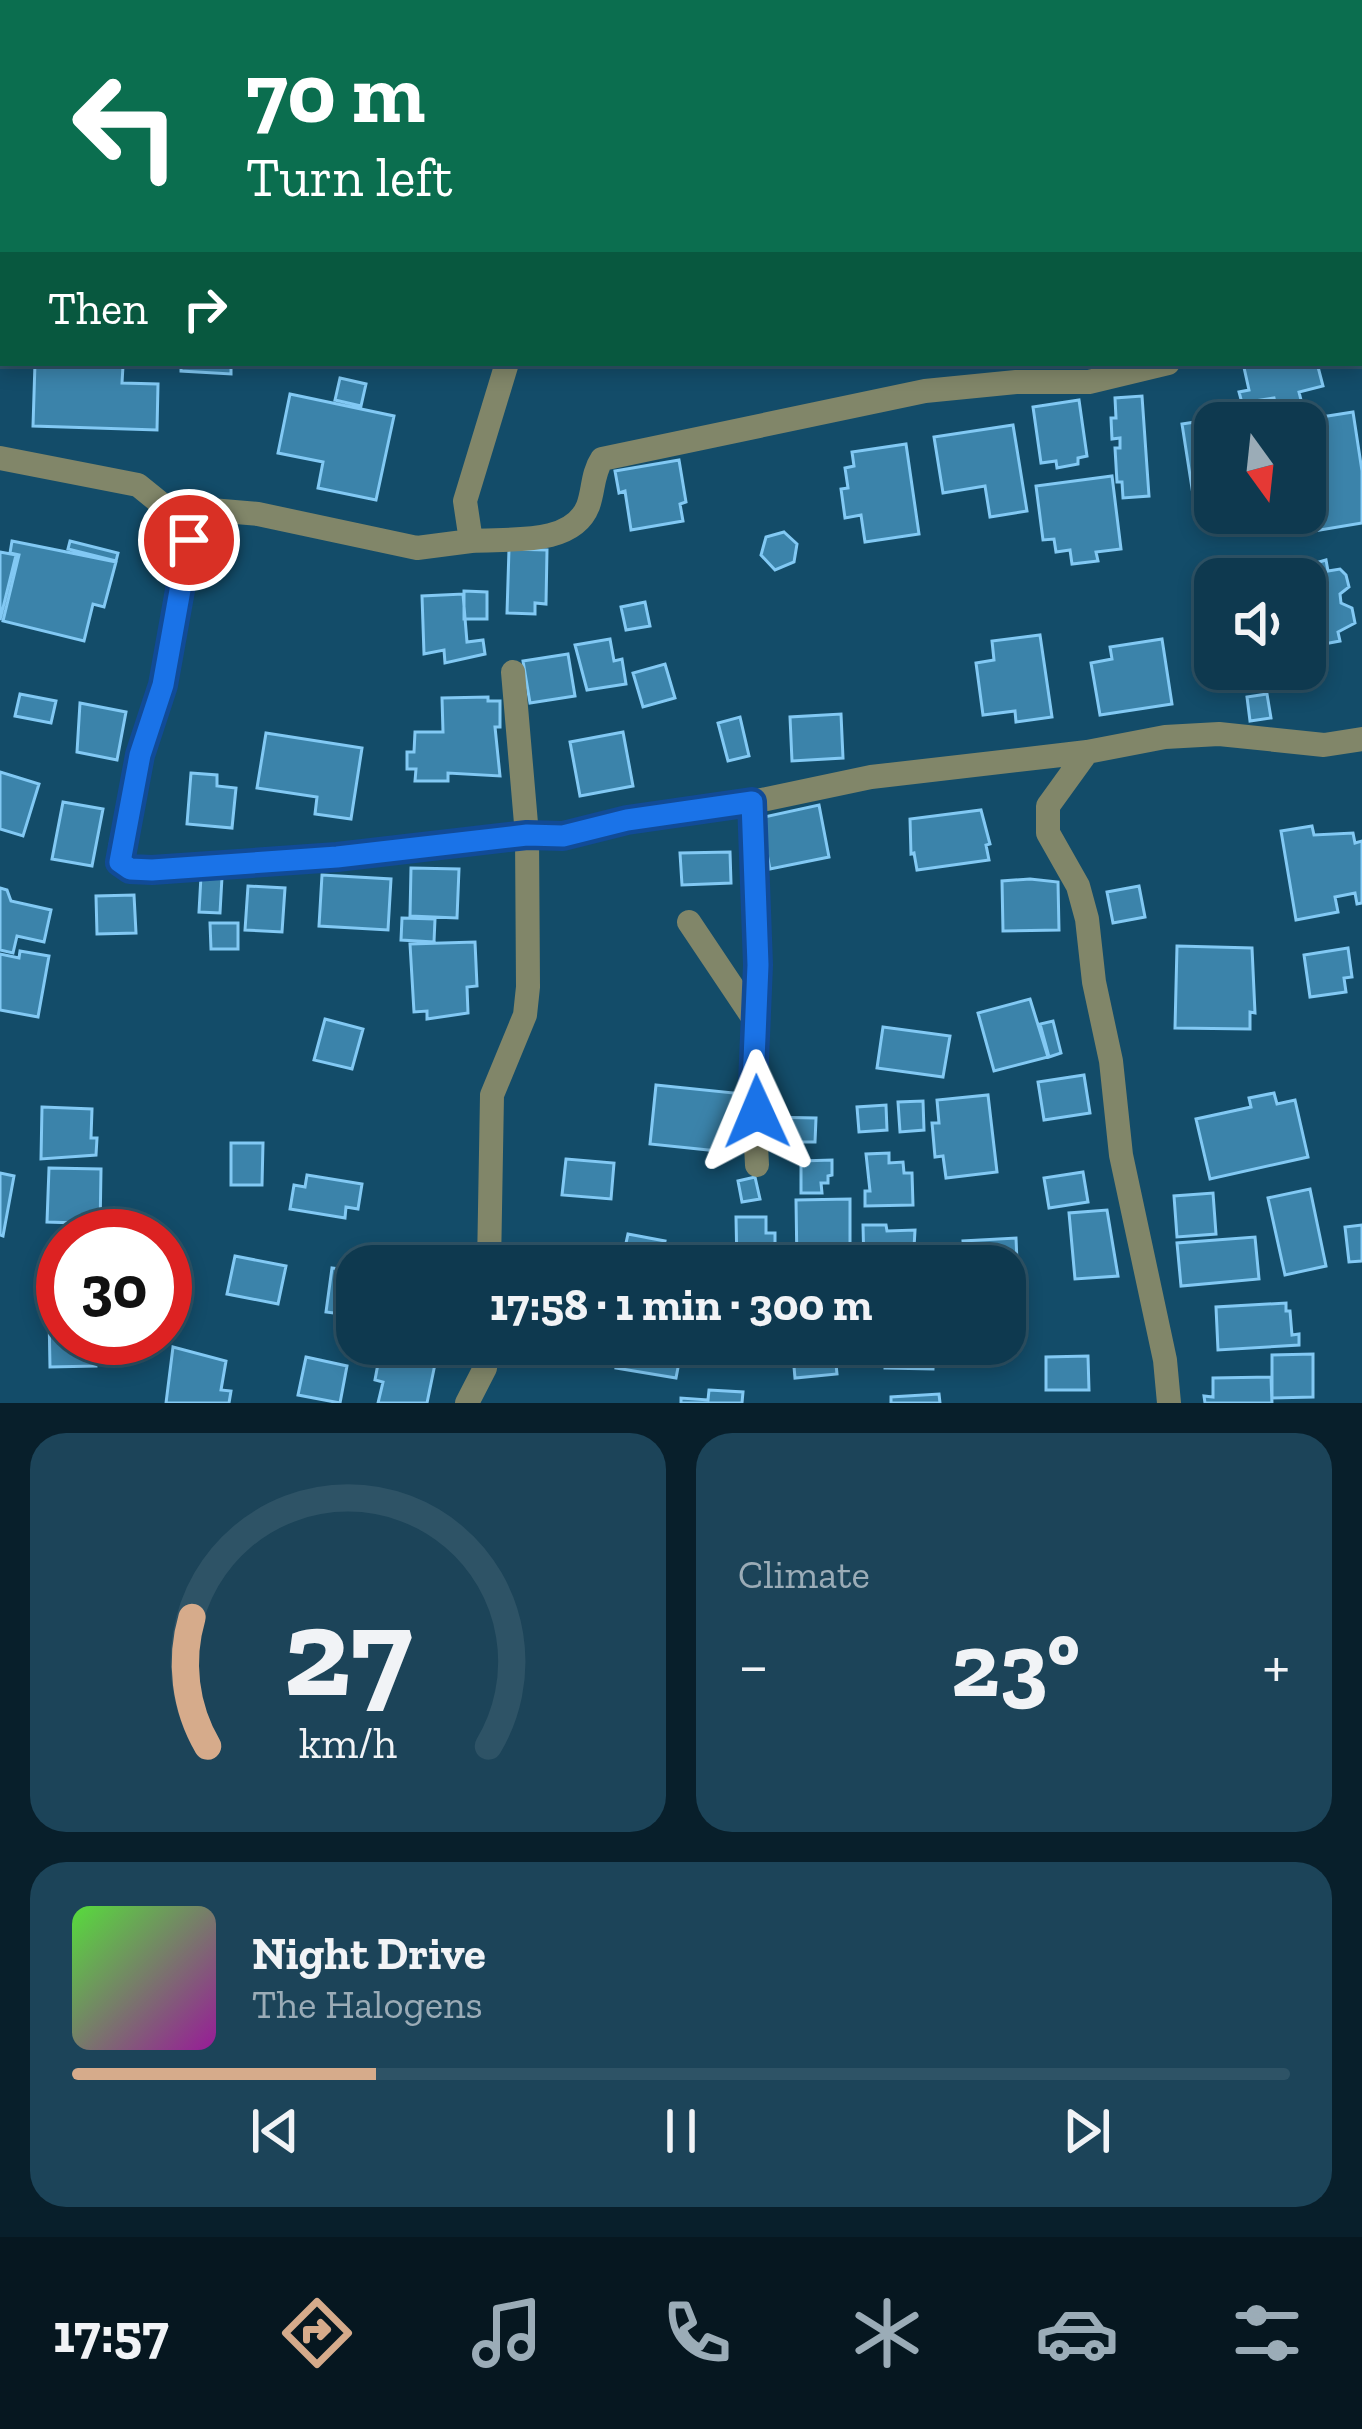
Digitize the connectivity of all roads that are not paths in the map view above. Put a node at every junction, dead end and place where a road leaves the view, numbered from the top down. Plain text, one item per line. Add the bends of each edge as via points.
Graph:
1 (506, 366) edge
2 (1156, 366) edge
3 (0, 458) edge
4 (196, 508) junction
5 (471, 541) junction
6 (513, 672) dead end
7 (1362, 739) edge
8 (1087, 752) junction
9 (752, 802) junction
10 (527, 835) junction
11 (689, 922) dead end
12 (756, 1022) junction
13 (757, 1165) dead end
14 (489, 1245) edge
15 (485, 1365) edge
16 (467, 1403) edge
17 (1169, 1403) edge

1 - 5 street via 465,501
2 - 5 street via 1089,382 925,391 602,459 587,511 561,534
3 - 4 street via 138,485 164,506
4 - 5 street via 417,548
4 - 10 street via 120,862 175,868
6 - 10 street
7 - 8 street via 1324,745 1219,734
8 - 9 street via 871,777
8 - 17 street via 1048,806 1048,833 1087,920
9 - 10 street via 563,836
9 - 12 street
10 - 14 street via 525,1015 492,1096
11 - 12 street
12 - 13 street
15 - 16 street

